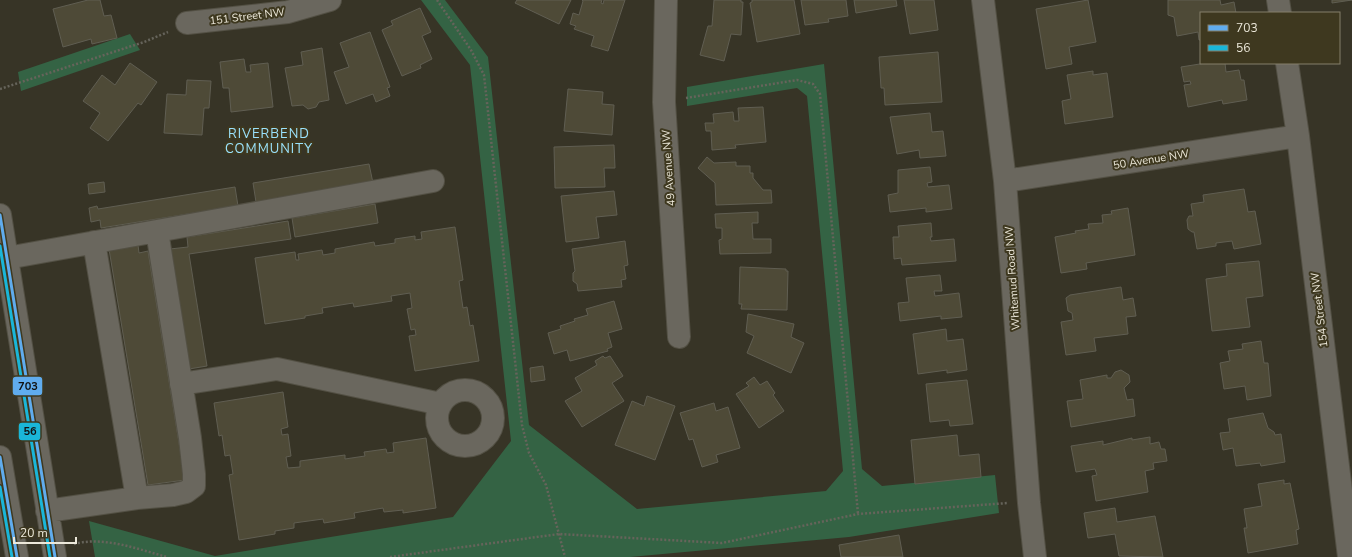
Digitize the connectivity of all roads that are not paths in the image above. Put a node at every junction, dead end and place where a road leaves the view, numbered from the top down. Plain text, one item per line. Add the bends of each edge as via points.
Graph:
1 (330, 0) edge
2 (666, 0) edge
3 (983, 0) edge
4 (1278, 0) edge
5 (1280, 12) edge
6 (187, 24) road end
7 (1287, 64) edge
8 (1298, 136) junction
9 (434, 181) dead end
10 (1005, 181) junction
11 (0, 215) edge
12 (157, 231) junction
13 (94, 242) junction
14 (7, 258) junction
15 (679, 336) dead end
16 (181, 384) junction
17 (441, 404) dead end
18 (0, 457) edge
19 (137, 498) junction
20 (47, 511) junction
21 (54, 552) edge
22 (17, 557) edge
23 (1035, 557) edge
24 (1349, 557) edge

1 - 6 street, 151 Street NW via 288,12
2 - 15 street, 49 Avenue NW via 664,102
3 - 10 street, Whitemud Road NW
4 - 5 street
7 - 8 street, 154 Street NW
8 - 10 street, 50 Avenue NW
8 - 24 street, 154 Street NW
9 - 12 street
10 - 23 street, Whitemud Road NW
11 - 14 street
12 - 13 street
12 - 16 street
13 - 14 street
13 - 19 street
14 - 20 street
16 - 17 street via 277,369
16 - 19 street via 194,486 186,492 173,495
18 - 22 street
19 - 20 street
20 - 21 street

